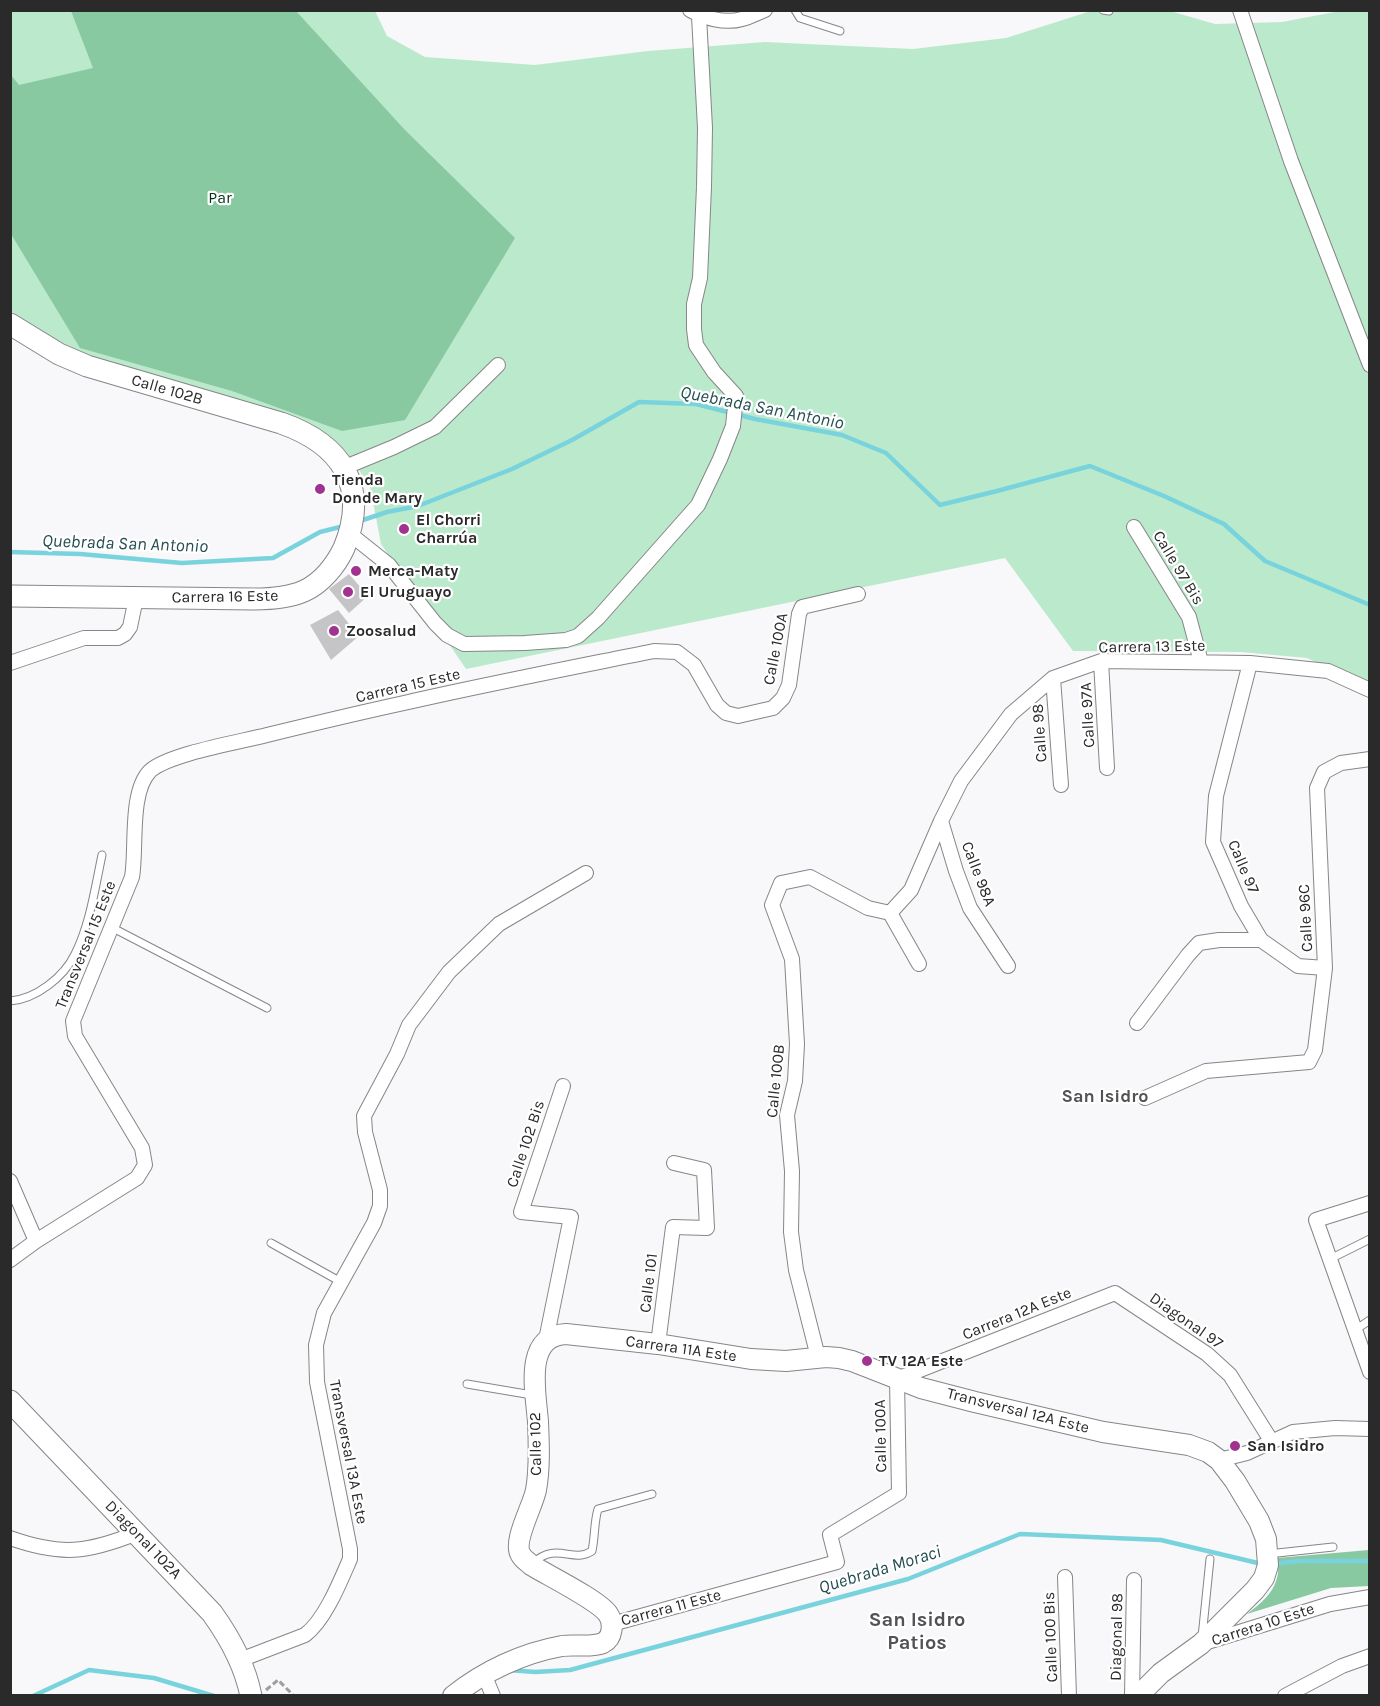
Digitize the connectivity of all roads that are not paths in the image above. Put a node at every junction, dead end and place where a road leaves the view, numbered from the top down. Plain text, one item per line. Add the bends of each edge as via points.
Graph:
1 (765, 10) edge
2 (795, 10) edge
3 (1103, 10) edge
4 (1240, 10) edge
5 (1109, 11) edge
6 (694, 13) edge
7 (840, 31) dead end
8 (10, 324) edge
9 (1370, 364) edge
10 (498, 366) dead end
11 (327, 447) joint
12 (343, 468) junction
13 (1134, 526) dead end
14 (350, 534) junction
15 (858, 594) dead end
16 (10, 596) edge
17 (136, 598) junction
18 (1101, 661) junction
19 (1201, 662) junction
20 (10, 663) edge
21 (1250, 663) junction
22 (1053, 678) junction
23 (1369, 689) edge
24 (726, 713) joint
25 (1370, 759) edge
26 (1107, 768) dead end
27 (150, 771) joint
28 (1061, 785) dead end
29 (941, 821) junction
30 (102, 855) dead end
31 (586, 873) dead end
32 (890, 913) junction
33 (111, 927) junction
34 (1261, 940) junction
35 (919, 964) dead end
36 (1008, 966) dead end
37 (1325, 968) junction
38 (10, 1001) edge
39 (267, 1008) dead end
40 (1137, 1023) dead end
41 (563, 1086) dead end
42 (1145, 1098) dead end
43 (674, 1163) dead end
44 (10, 1181) edge
45 (1370, 1203) edge
46 (571, 1217) joint
47 (1370, 1239) edge
48 (36, 1241) junction
49 (271, 1244) dead end
50 (1330, 1259) junction
51 (10, 1260) edge
52 (341, 1282) junction
53 (1115, 1293) joint
54 (1370, 1320) edge
55 (1354, 1330) junction
56 (546, 1340) junction
57 (658, 1344) junction
58 (818, 1358) junction
59 (1370, 1372) edge
60 (897, 1379) junction
61 (467, 1384) dead end
62 (535, 1395) junction
63 (10, 1401) edge
64 (1370, 1429) edge
65 (1272, 1442) junction
66 (1219, 1460) junction
67 (652, 1494) dead end
68 (137, 1533) junction
69 (10, 1539) edge
70 (1333, 1547) dead end
71 (1268, 1554) junction
72 (1210, 1559) dead end
73 (837, 1562) joint
74 (531, 1565) junction
75 (1065, 1577) dead end
76 (1134, 1580) dead end
77 (1370, 1597) edge
78 (612, 1624) junction
79 (1201, 1644) junction
80 (1370, 1656) edge
81 (240, 1660) junction
82 (484, 1674) junction
83 (251, 1695) edge
84 (453, 1695) edge
85 (492, 1695) edge
86 (1069, 1695) edge
87 (1132, 1695) edge
88 (1138, 1695) edge
89 (1285, 1695) edge

1 - 6 street via 740,20 718,20
2 - 7 lane via 800,18
3 - 5 lane
4 - 9 street via 1291,161
6 - 14 street via 705,128 700,278 694,329 696,345 736,396 733,426 698,505 598,618 578,636 566,640 464,644 447,635 389,565
8 - 11 main road, Calle 102B via 75,362 281,423
10 - 12 street via 435,427
11 - 12 main road, Carrera 16 Este
12 - 14 main road, Carrera 16 Este via 354,506
13 - 19 street, Calle 97 Bis via 1189,617
14 - 17 main road, Carrera 16 Este via 333,567 305,591 272,599
15 - 24 street, Calle 100A via 802,608 789,685 773,708 738,716
16 - 17 main road, Carrera 16 Este
17 - 20 street via 130,627 118,639 84,638
18 - 19 street, Carrera 13 Este
18 - 22 street, Carrera 13 Este
18 - 26 street, Calle 97A
19 - 21 street, Carrera 13 Este
21 - 23 street, Carrera 13 Este via 1328,671
21 - 34 street, Calle 97 via 1216,796 1213,842 1241,906
22 - 28 street, Calle 98
22 - 29 street, Carrera 13 Este via 1011,714 961,781
24 - 27 street, Carrera 15 Este via 717,705 694,665 677,652 654,651 405,702 173,758
25 - 37 street, Calle 96C via 1341,763 1324,772 1317,788
27 - 33 street, Transversal 15 Este via 136,806 132,877
29 - 32 street, Carrera 13 Este via 911,890
29 - 36 street, Calle 98A via 970,908
30 - 38 lane via 75,955 37,994
31 - 52 street, Transversal 13A Este via 499,924 449,972 409,1025 364,1116 380,1206
32 - 35 street
32 - 58 street, Calle 100B via 868,908 810,877 781,883 772,905 792,959 797,1044 795,1082 787,1115 792,1171 791,1232 796,1270
33 - 39 lane
33 - 48 street, Transversal 15 Este via 73,1021 75,1036 142,1148 145,1165 137,1178
34 - 37 street, Calle 97 via 1298,966
34 - 40 street via 1199,943
37 - 42 street, Calle 96C via 1315,1050 1309,1062 1206,1071
41 - 46 street, Calle 102 Bis via 521,1212
43 - 57 street, Calle 101 via 704,1170 707,1228 673,1227
44 - 48 street
45 - 50 street via 1316,1220
46 - 56 street, Calle 102
47 - 50 lane
48 - 51 street, Transversal 15 Este
49 - 52 lane
50 - 55 street
52 - 81 street, Transversal 13A Este via 324,1313 316,1345 317,1383 350,1559 314,1629
53 - 60 street, Carrera 12A Este
53 - 65 street, Diagonal 97 via 1207,1354 1230,1376
54 - 55 lane
55 - 59 street
56 - 57 street, Carrera 11A Este via 566,1334
56 - 62 street, Calle 102 via 536,1363
57 - 58 street, Carrera 11A Este via 770,1361
58 - 60 street, Transversal 12A Este via 852,1361
60 - 66 street, Transversal 12A Este via 1048,1420 1189,1445
60 - 73 street, Calle 100A via 899,1493 830,1535
61 - 62 lane
62 - 74 street, Calle 102 via 537,1479 518,1548
63 - 68 main road, Diagonal 102A
64 - 65 street via 1306,1430
65 - 66 street
66 - 71 street via 1259,1521
67 - 74 lane via 598,1509 592,1551 587,1554 550,1552
68 - 69 street via 73,1551
68 - 81 main road, Diagonal 102A via 212,1613
70 - 71 lane
71 - 79 street via 1264,1578 1256,1590
72 - 79 lane
73 - 78 street, Carrera 11 Este
74 - 78 street via 602,1607
75 - 86 street, Calle 100 Bis
76 - 87 street, Diagonal 98
77 - 79 street, Carrera 10 Este via 1292,1614
78 - 82 street, Carrera 11 Este via 611,1633 602,1643 563,1646
79 - 88 street, Carrera 10 Este
80 - 89 street
81 - 83 main road, Diagonal 102A
82 - 84 street, Carrera 11 Este
82 - 85 street

